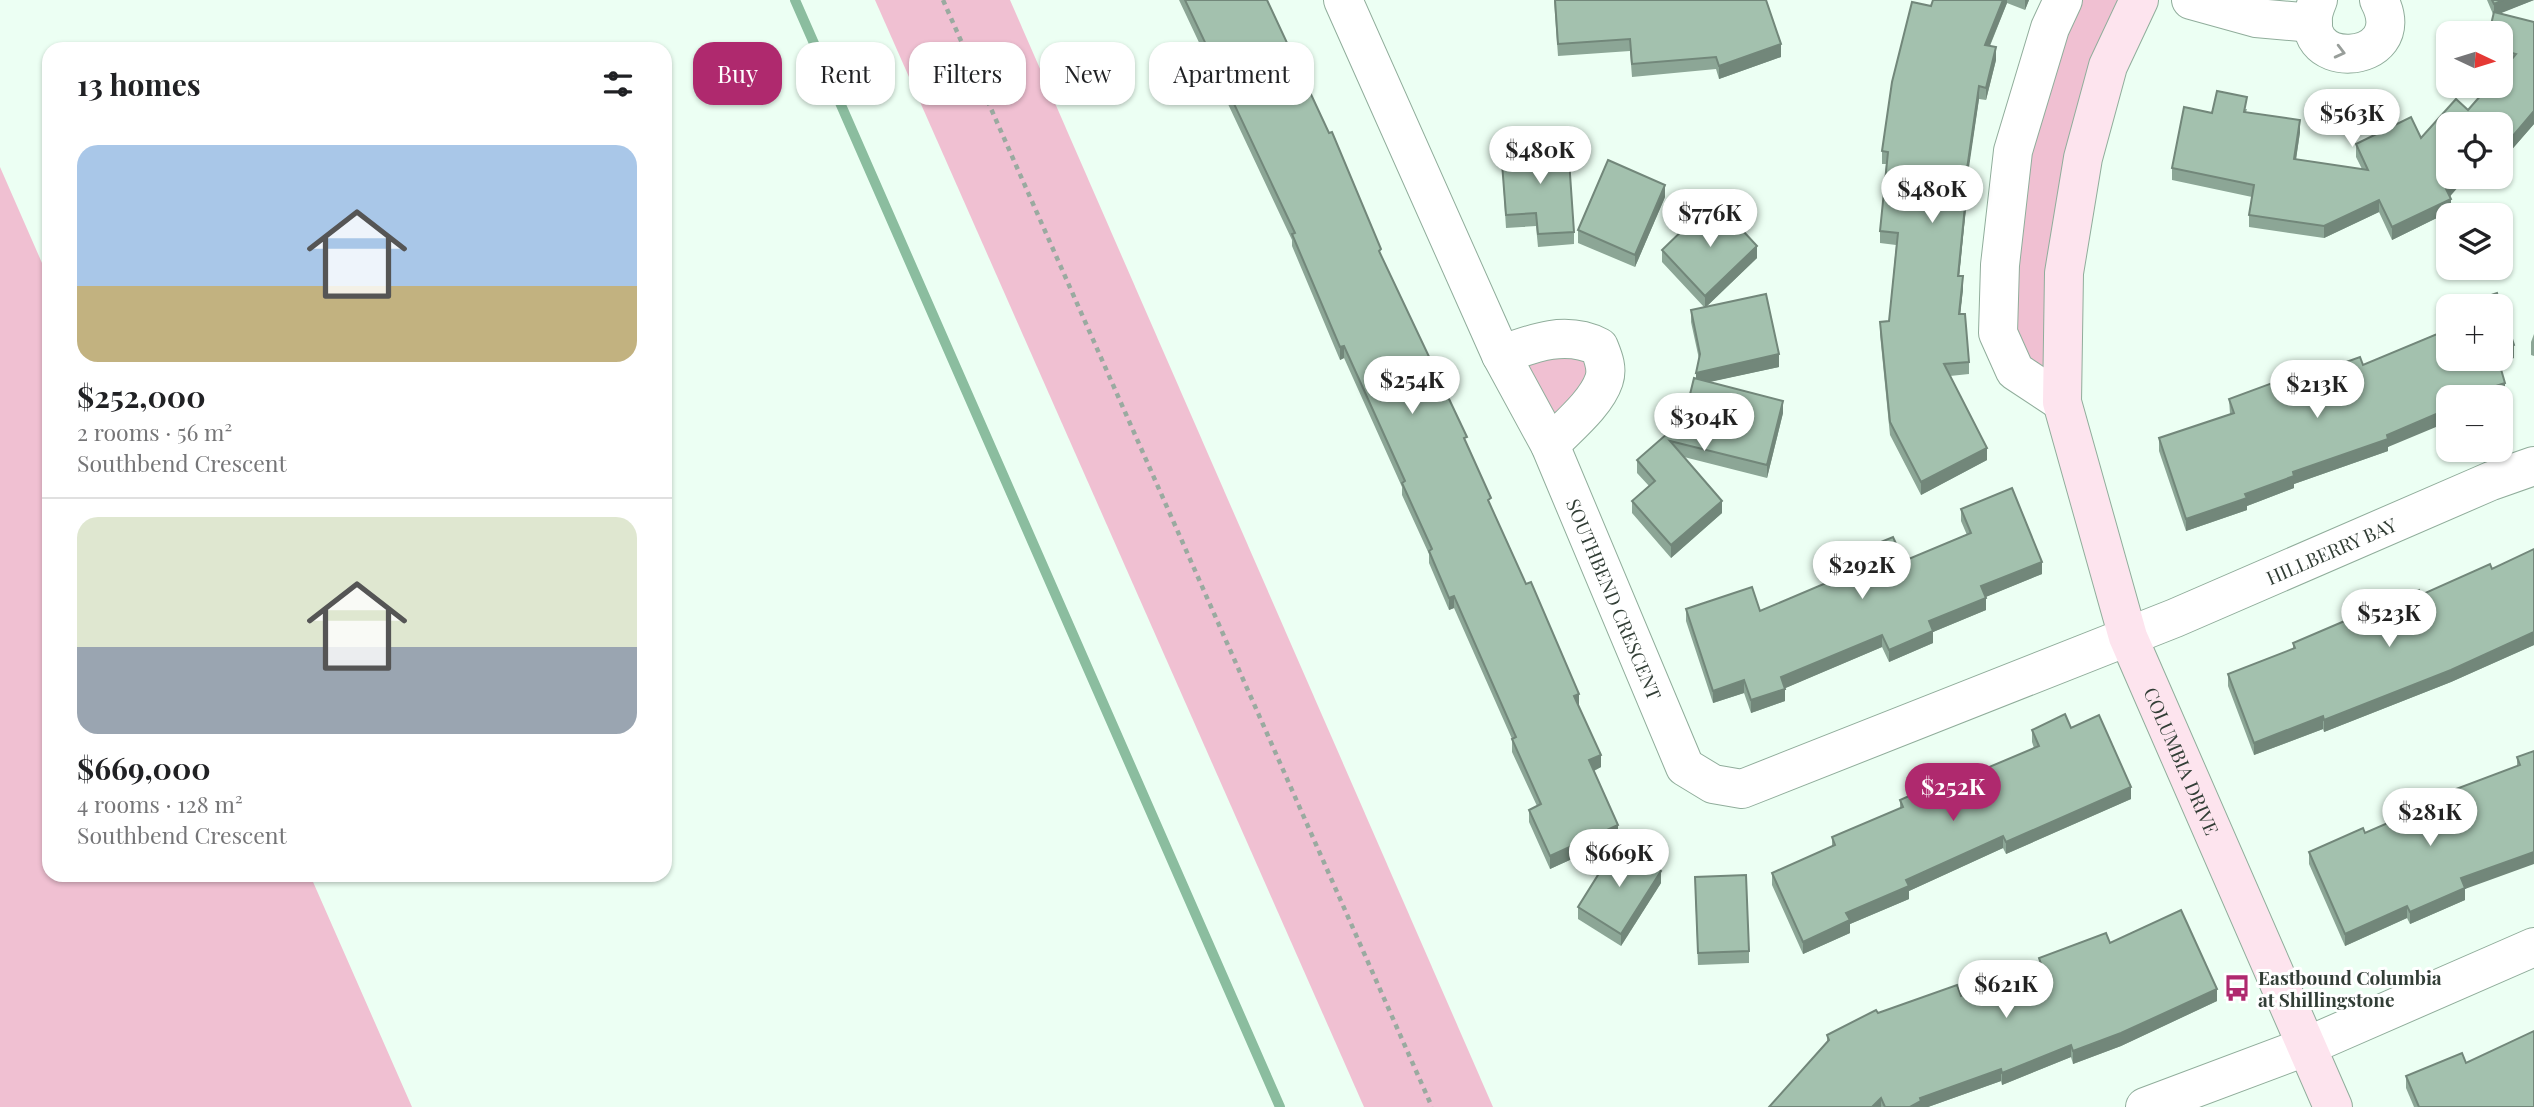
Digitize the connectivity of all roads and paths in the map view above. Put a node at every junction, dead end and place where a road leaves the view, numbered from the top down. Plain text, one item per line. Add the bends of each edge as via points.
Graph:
1 (943, 0) edge
2 (1343, 0) edge
3 (2063, 0) edge
4 (2139, 0) edge
5 (2191, 0) edge
6 (2379, 0) edge
7 (2316, 11) edge
8 (1501, 355) junction
9 (2062, 402) junction
10 (1550, 445) junction
11 (2534, 466) edge
12 (2128, 637) junction
13 (2534, 947) edge
14 (2305, 1047) junction
15 (1432, 1107) edge
16 (2145, 1107) edge
17 (2333, 1107) edge

1 - 15 path
2 - 8 street, SOUTHBEND CRESCENT
3 - 9 street via 2050,28 2013,151 2000,265 1998,333 2015,371
4 - 9 street, COLUMBIA DRIVE via 2108,66 2083,158 2064,273
5 - 7 street via 2256,18
7 -> 6 street via 2316,35 2330,50 2354,55 2369,50 2384,29
8 - 10 street, SOUTHBEND CRESCENT
8 - 10 street via 1535,342 1567,338 1600,346 1604,380
9 - 12 street, COLUMBIA DRIVE
10 - 12 street, SOUTHBEND CRESCENT via 1685,766 1713,784 1741,789
11 - 12 street, HILLBERRY BAY
12 - 14 street, COLUMBIA DRIVE
13 - 14 street
14 - 16 street
14 - 17 street, COLUMBIA DRIVE

